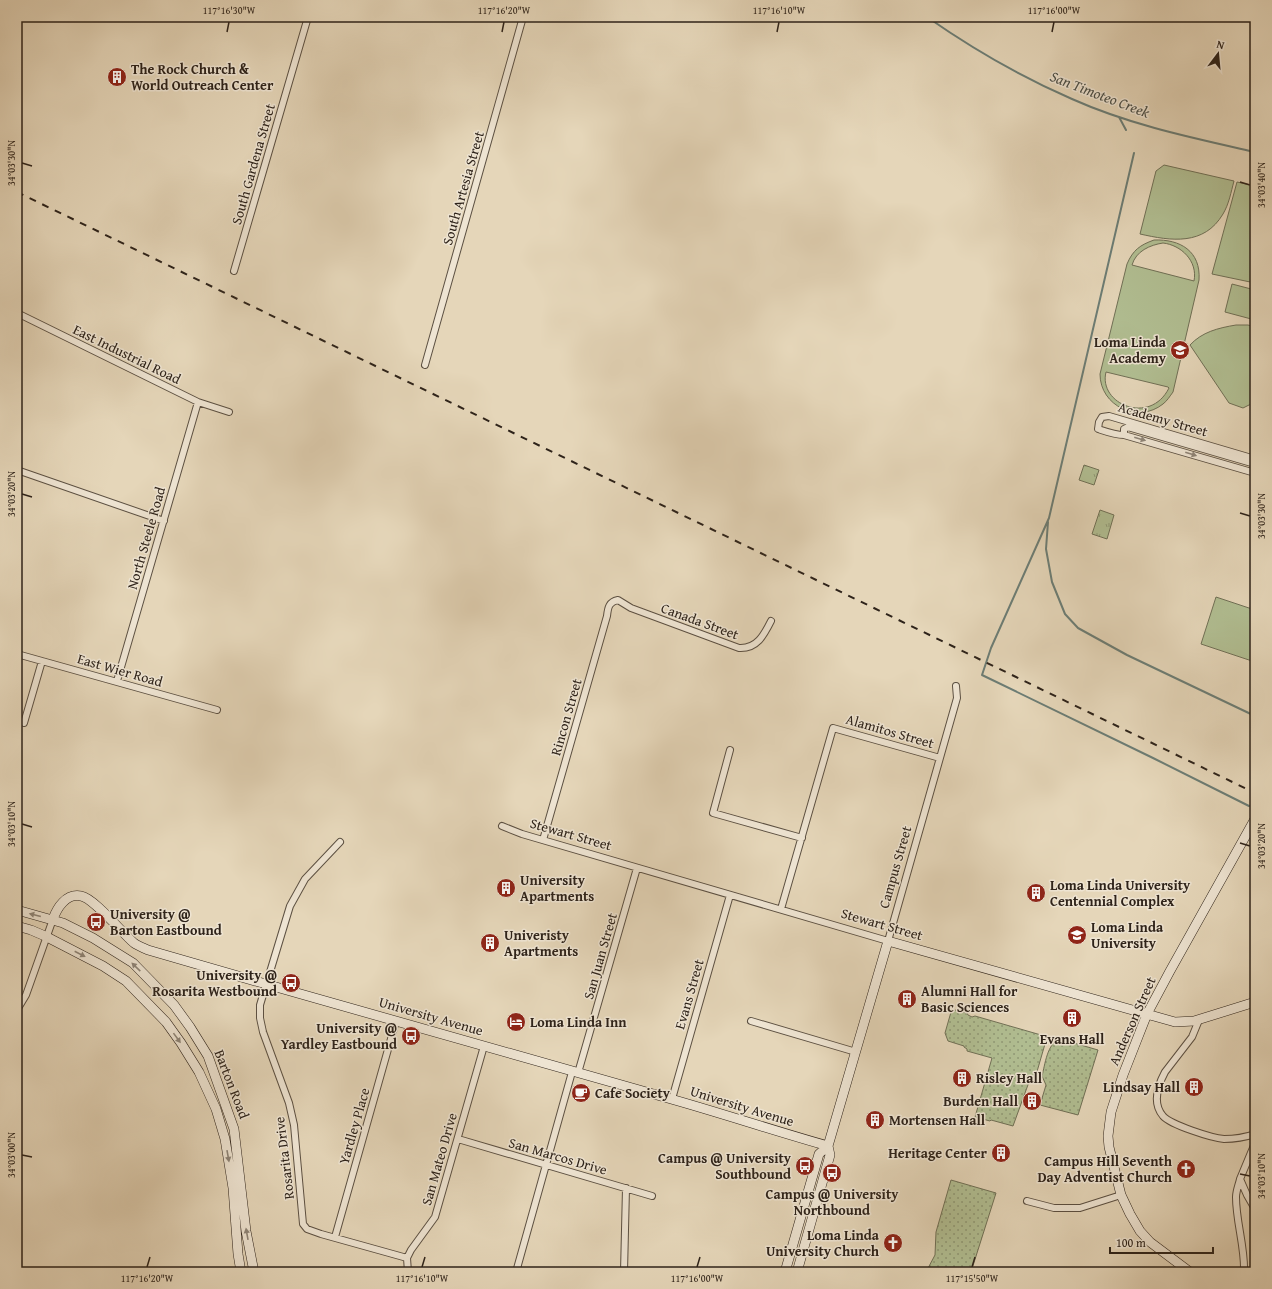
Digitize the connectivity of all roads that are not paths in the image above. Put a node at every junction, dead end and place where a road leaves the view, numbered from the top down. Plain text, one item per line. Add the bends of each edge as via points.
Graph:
1 (308, 17) edge
2 (523, 17) edge
3 (234, 271) dead end
4 (17, 313) edge
5 (425, 365) dead end
6 (198, 402) junction
7 (229, 412) dead end
8 (1124, 435) junction
9 (1255, 459) edge
10 (1255, 464) edge
11 (17, 470) edge
12 (1255, 473) edge
13 (164, 521) junction
14 (613, 601) joint
15 (771, 621) dead end
16 (17, 654) edge
17 (42, 661) junction
18 (117, 681) junction
19 (956, 686) dead end
20 (216, 710) dead end
21 (24, 723) dead end
22 (730, 750) dead end
23 (940, 758) junction
24 (1255, 819) edge
25 (502, 826) dead end
26 (802, 838) junction
27 (543, 840) junction
28 (340, 842) dead end
29 (637, 868) junction
30 (730, 895) junction
31 (781, 909) junction
32 (17, 910) edge
33 (52, 920) junction
34 (17, 926) edge
35 (45, 936) junction
36 (888, 941) junction
37 (266, 985) junction
38 (1255, 1002) edge
39 (17, 1010) edge
40 (1147, 1014) junction
41 (1199, 1020) junction
42 (396, 1021) junction
43 (751, 1021) dead end
44 (484, 1046) junction
45 (856, 1052) junction
46 (575, 1072) junction
47 (672, 1099) junction
48 (1255, 1134) edge
49 (458, 1138) junction
50 (1255, 1143) edge
51 (828, 1146) junction
52 (546, 1165) junction
53 (1240, 1179) junction
54 (626, 1188) junction
55 (1120, 1194) junction
56 (652, 1196) dead end
57 (1027, 1201) dead end
58 (1255, 1209) edge
59 (335, 1237) junction
60 (407, 1258) junction
61 (241, 1272) edge
62 (254, 1272) edge
63 (408, 1272) edge
64 (516, 1272) edge
65 (624, 1272) edge
66 (785, 1272) edge
67 (797, 1272) edge
68 (1190, 1272) edge
69 (1244, 1272) edge

1 - 3 street, South Gardena Street
2 - 5 street, South Artesia Street
4 - 6 street, East Industrial Road
6 - 7 street, East Industrial Road
6 - 13 street, North Steele Road
8 - 9 street, Academy Street via 1098,429 1102,416
8 - 10 street, Academy Street via 1124,429 1128,427
8 -> 12 street, Academy Street
11 - 13 street
13 - 18 street, North Steele Road
14 - 15 street, Canada Street via 618,600 631,608 740,648 757,642
14 - 27 street, Rincon Street via 608,606
16 - 17 street, East Wier Road
17 - 18 street, East Wier Road
17 - 21 street
18 - 20 street, East Wier Road
19 - 23 street, Campus Street via 957,698
22 - 26 street via 713,813
23 - 26 street, Alamitos Street via 833,728
23 - 36 street, Campus Street
24 - 40 street, Anderson Street
25 - 27 street, Stewart Street
26 - 31 street
27 - 29 street, Stewart Street
28 - 37 street, Rosarita Drive via 304,879 290,906
29 - 30 street, Stewart Street
29 - 46 street, San Juan Street
30 - 31 street, Stewart Street
30 - 47 street, Evans Street
31 - 36 street, Stewart Street
33 -> 32 street, Barton Road
33 - 35 street
33 - 37 street, University Avenue via 64,901 81,896 88,899 135,944
62 -> 33 street, Barton Road via 246,1231 234,1129 208,1056 174,1005 133,963 93,938
34 - 35 street, Barton Road
35 - 39 street via 26,995
35 -> 61 street, Barton Road via 126,981 166,1022 199,1072 216,1109 225,1139 233,1188
36 - 40 street, Stewart Street
36 - 45 street, Campus Street
37 - 42 street, University Avenue
37 - 59 street, Rosarita Drive via 260,1005 262,1032 289,1103 294,1125 303,1224 309,1230
38 - 41 street, Stewart Street
40 - 41 street, Stewart Street via 1175,1022
40 - 55 street, Anderson Street via 1111,1112 1109,1147
41 - 48 street via 1192,1037 1161,1078 1157,1095 1160,1111 1176,1124 1220,1138 1248,1137
42 - 44 street, University Avenue
42 - 59 street, Yardley Place
43 - 45 street
44 - 46 street, University Avenue
44 - 49 street, San Mateo Drive
45 - 51 street, Campus Street
46 - 47 street, University Avenue
46 - 52 street, San Juan Street
47 - 51 street, University Avenue
49 - 52 street, San Marcos Drive
49 - 60 street, San Mateo Drive via 435,1217
50 - 53 street
51 - 66 street, Campus Street via 819,1154
51 - 67 street, Campus Street via 830,1155
52 - 54 street, San Marcos Drive
52 - 64 street, San Juan Street
53 - 58 street
53 - 69 street via 1236,1195
54 - 56 street, San Marcos Drive
54 - 65 street
55 - 57 street via 1080,1208 1054,1208
55 - 68 street, Anderson Street via 1140,1231 1150,1242
59 - 60 street, Rosarita Drive
60 - 63 street

